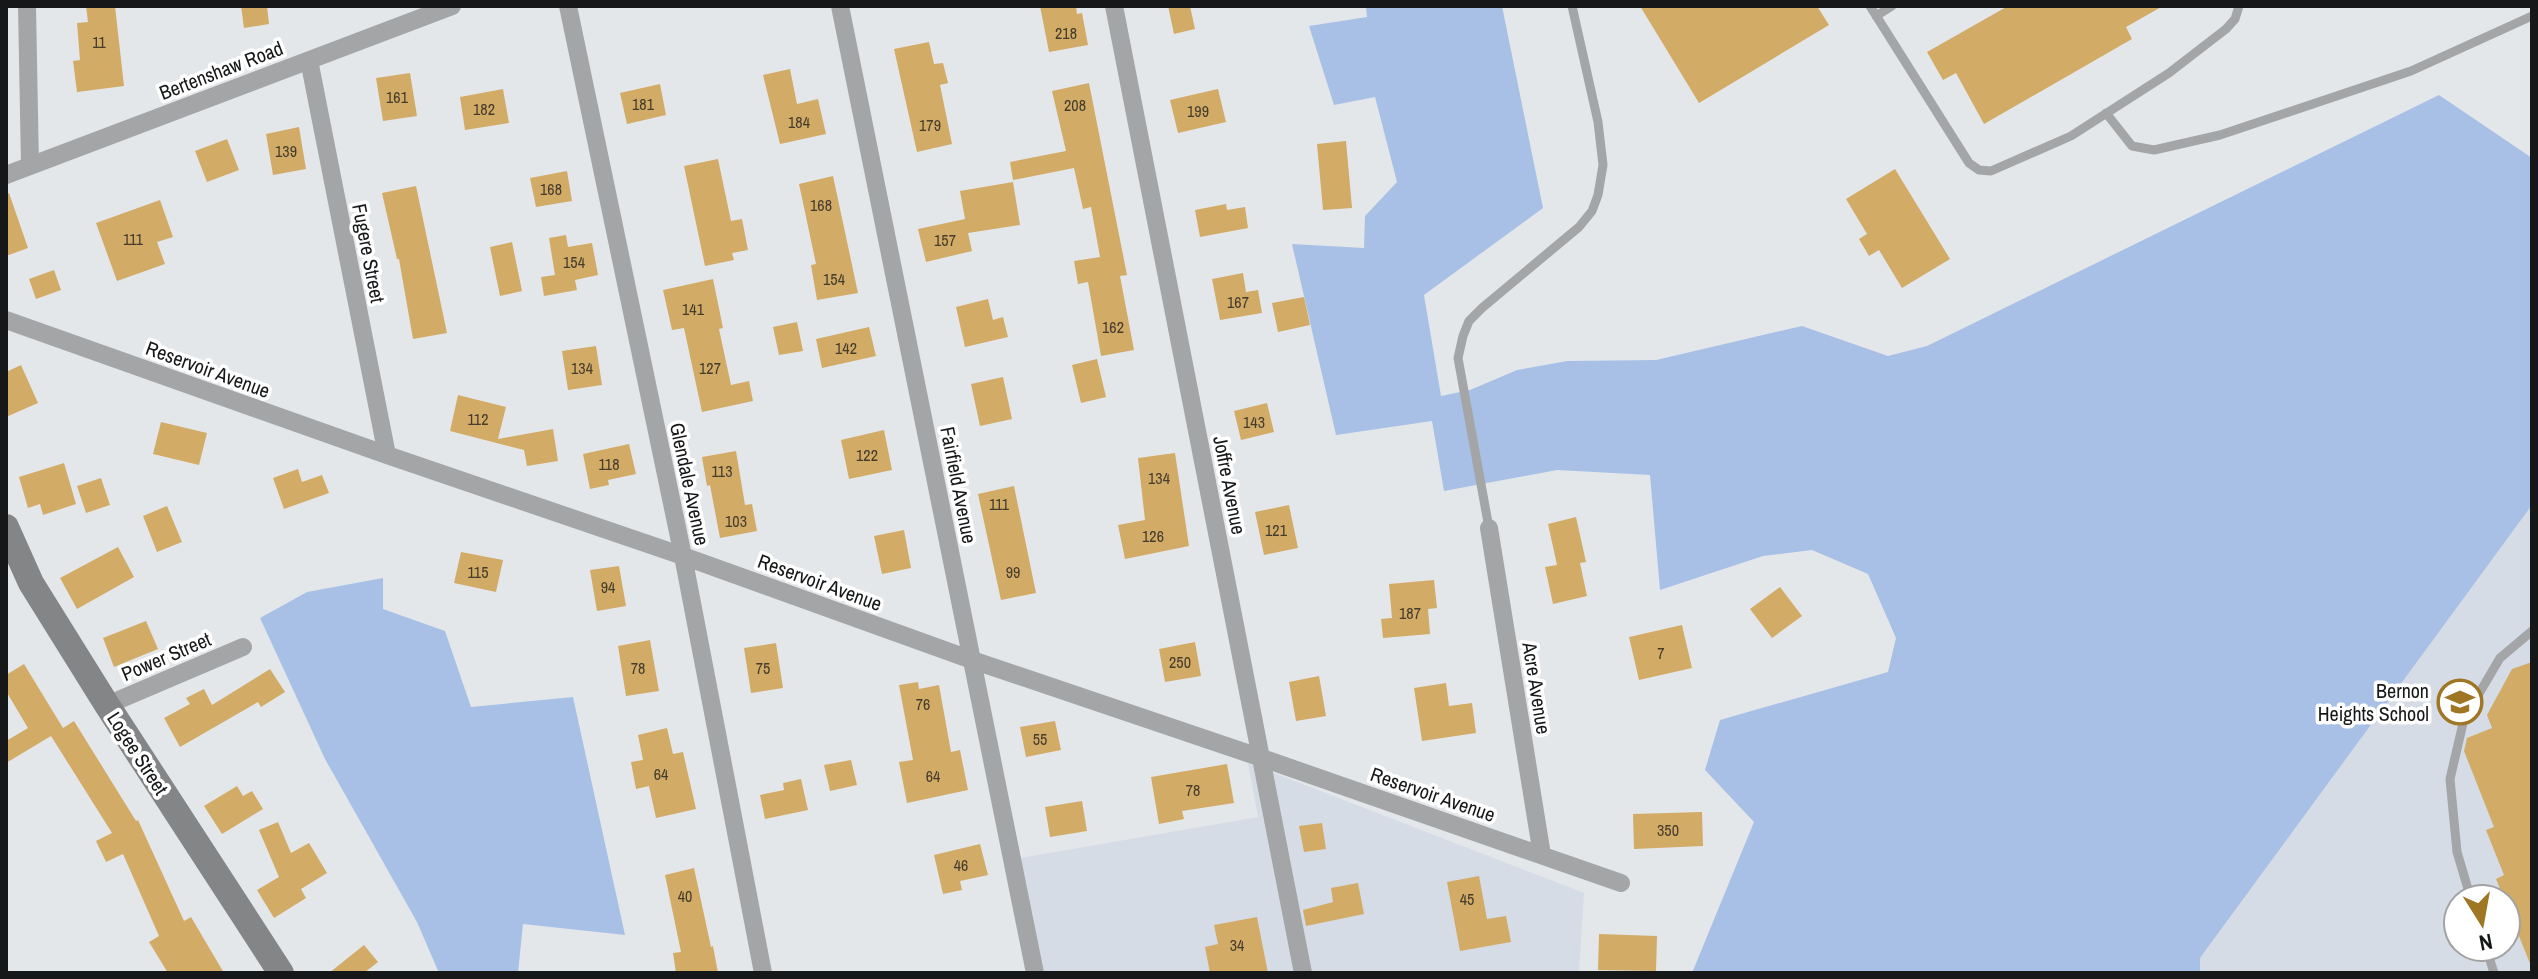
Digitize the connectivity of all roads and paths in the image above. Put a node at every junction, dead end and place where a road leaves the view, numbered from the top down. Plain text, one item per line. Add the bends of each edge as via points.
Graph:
1 (27, 6) edge
2 (452, 6) edge
3 (568, 6) edge
4 (840, 6) edge
5 (1114, 6) edge
6 (1572, 6) edge
7 (1870, 6) edge
8 (1892, 6) edge
9 (2239, 6) edge
10 (1876, 16) junction
11 (2532, 16) edge
12 (309, 60) junction
13 (2106, 113) junction
14 (30, 166) junction
15 (6, 175) edge
16 (6, 320) edge
17 (387, 455) junction
18 (6, 527) edge
19 (1489, 528) joint
20 (683, 556) junction
21 (2532, 631) edge
22 (243, 647) dead end
23 (972, 660) junction
24 (107, 705) junction
25 (1259, 757) junction
26 (1542, 855) junction
27 (1621, 883) dead end
28 (2466, 883) edge
29 (281, 973) edge
30 (763, 973) edge
31 (1035, 973) edge
32 (1303, 973) edge

1 - 14 street
2 - 12 street, Bertenshaw Road
3 - 20 street, Glendale Avenue
4 - 23 street, Fairfield Avenue
5 - 25 street, Joffre Avenue
6 - 19 lane via 1598,122 1603,165 1598,195 1579,227 1469,321 1458,358
7 - 10 lane
8 - 10 lane
9 - 13 lane via 2235,19 2197,53
10 - 13 lane via 1969,163 1979,170 1991,171 2031,155
11 - 13 lane via 2411,71 2220,135 2154,150 2132,146
12 - 14 street, Bertenshaw Road
12 - 17 street, Fugere Street
14 - 15 street, Bertenshaw Road
16 - 17 street, Reservoir Avenue
17 - 20 street, Reservoir Avenue
18 - 24 street, Logee Street via 31,583
19 - 26 street, Acre Avenue
20 - 23 street, Reservoir Avenue
20 - 30 street, Glendale Avenue
21 - 28 lane via 2500,658 2464,719 2450,779 2457,852
22 - 24 street, Power Street
23 - 25 street, Reservoir Avenue
23 - 31 street, Fairfield Avenue
24 - 29 street, Logee Street
25 - 26 street, Reservoir Avenue
25 - 32 street, Joffre Avenue
26 - 27 street, Reservoir Avenue

